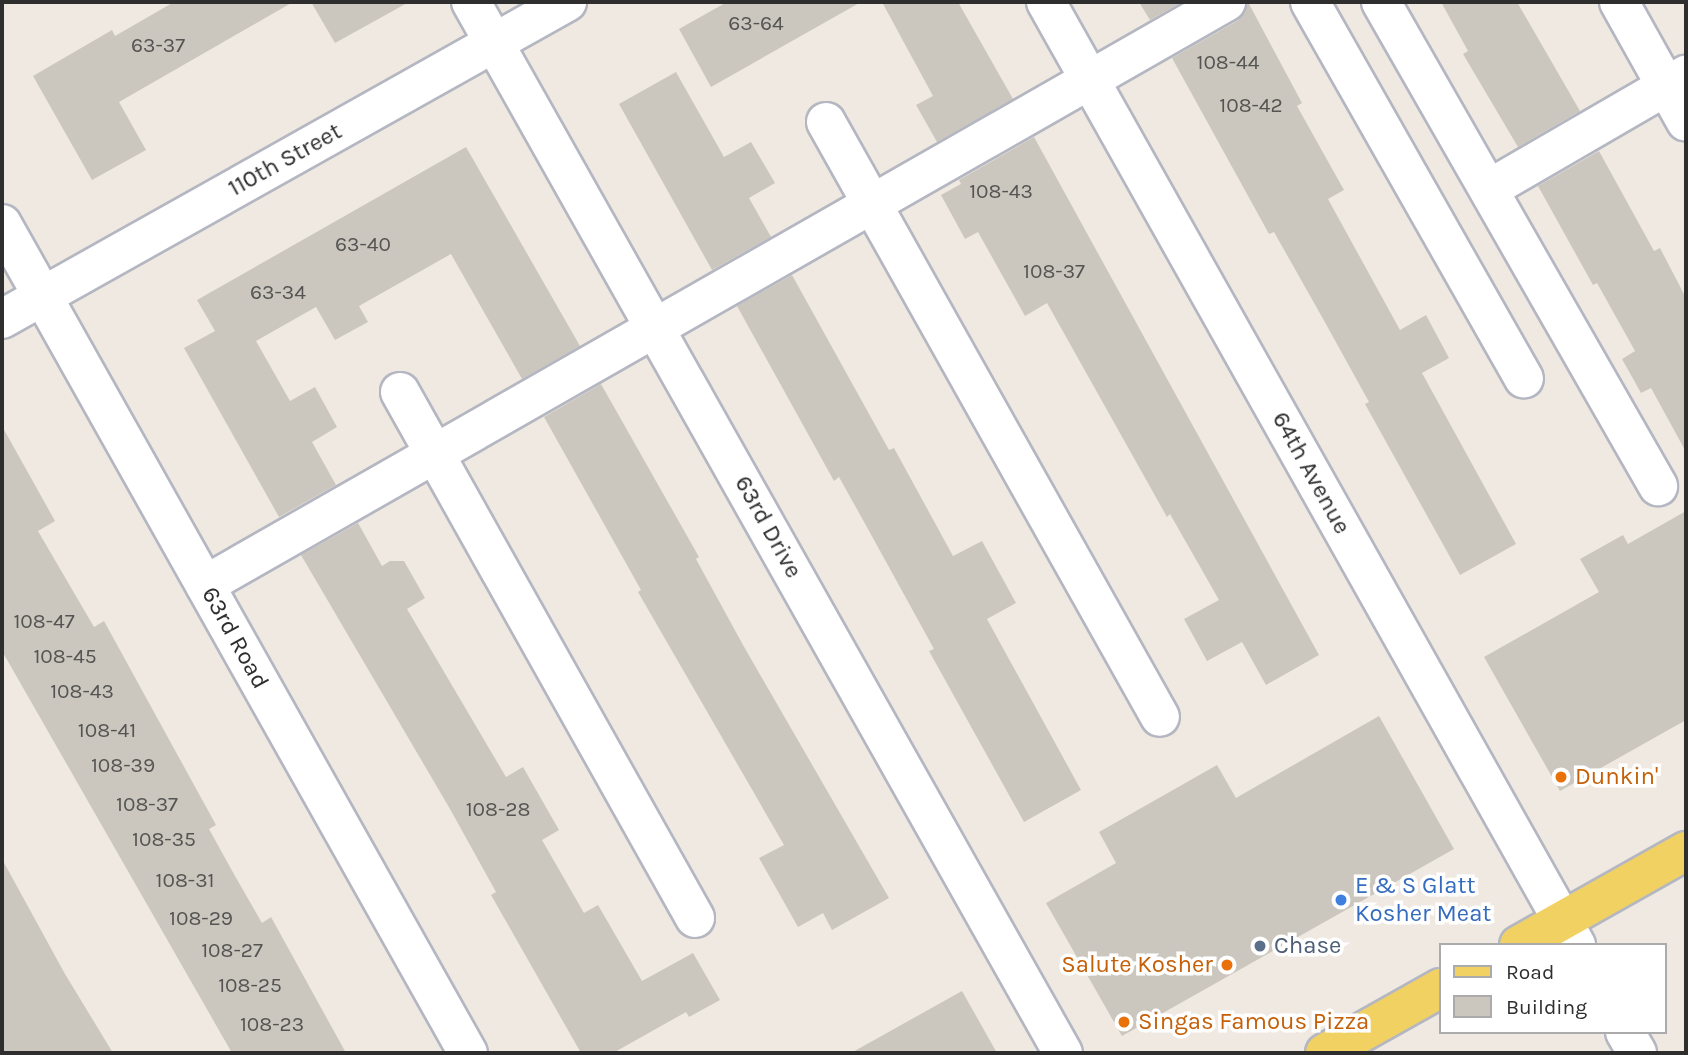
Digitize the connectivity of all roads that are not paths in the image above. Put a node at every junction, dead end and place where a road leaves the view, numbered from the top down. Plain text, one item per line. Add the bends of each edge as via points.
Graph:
1 (471, 2) edge
2 (568, 2) edge
3 (1046, 2) edge
4 (1226, 2) edge
5 (1310, 2) edge
6 (1381, 2) edge
7 (1619, 2) edge
8 (495, 43) junction
9 (1090, 80) junction
10 (1676, 81) edge
11 (1686, 121) edge
12 (826, 122) dead end
13 (1489, 188) junction
14 (873, 206) junction
15 (2, 224) edge
16 (42, 296) junction
17 (2, 319) edge
18 (656, 329) junction
19 (1524, 378) dead end
20 (400, 391) dead end
21 (435, 454) junction
22 (1658, 486) dead end
23 (205, 585) junction
24 (1160, 717) dead end
25 (1686, 851) edge
26 (695, 918) dead end
27 (1569, 932) edge
28 (1527, 943) edge
29 (1440, 989) edge
30 (1626, 1034) edge
31 (468, 1053) edge
32 (1063, 1053) edge
33 (1325, 1053) edge
34 (1637, 1053) edge

1 - 8 street, 63rd Drive
2 - 8 street, 110th Street
3 - 9 street, 64th Avenue
4 - 9 street
5 - 19 street
6 - 13 street
7 - 10 street
8 - 16 street, 110th Street
8 - 18 street, 63rd Drive
9 - 14 street
9 - 27 street, 64th Avenue
10 - 11 street
10 - 13 street
12 - 14 street
13 - 22 street
14 - 18 street
14 - 24 street
15 - 16 street, 63rd Road
16 - 17 street, 110th Street
16 - 23 street, 63rd Road
18 - 21 street
18 - 32 street, 63rd Drive
20 - 21 street
21 - 23 street
21 - 26 street
23 - 31 street, 63rd Road
25 - 27 main road
27 - 28 main road
29 - 33 main road
30 - 34 street

